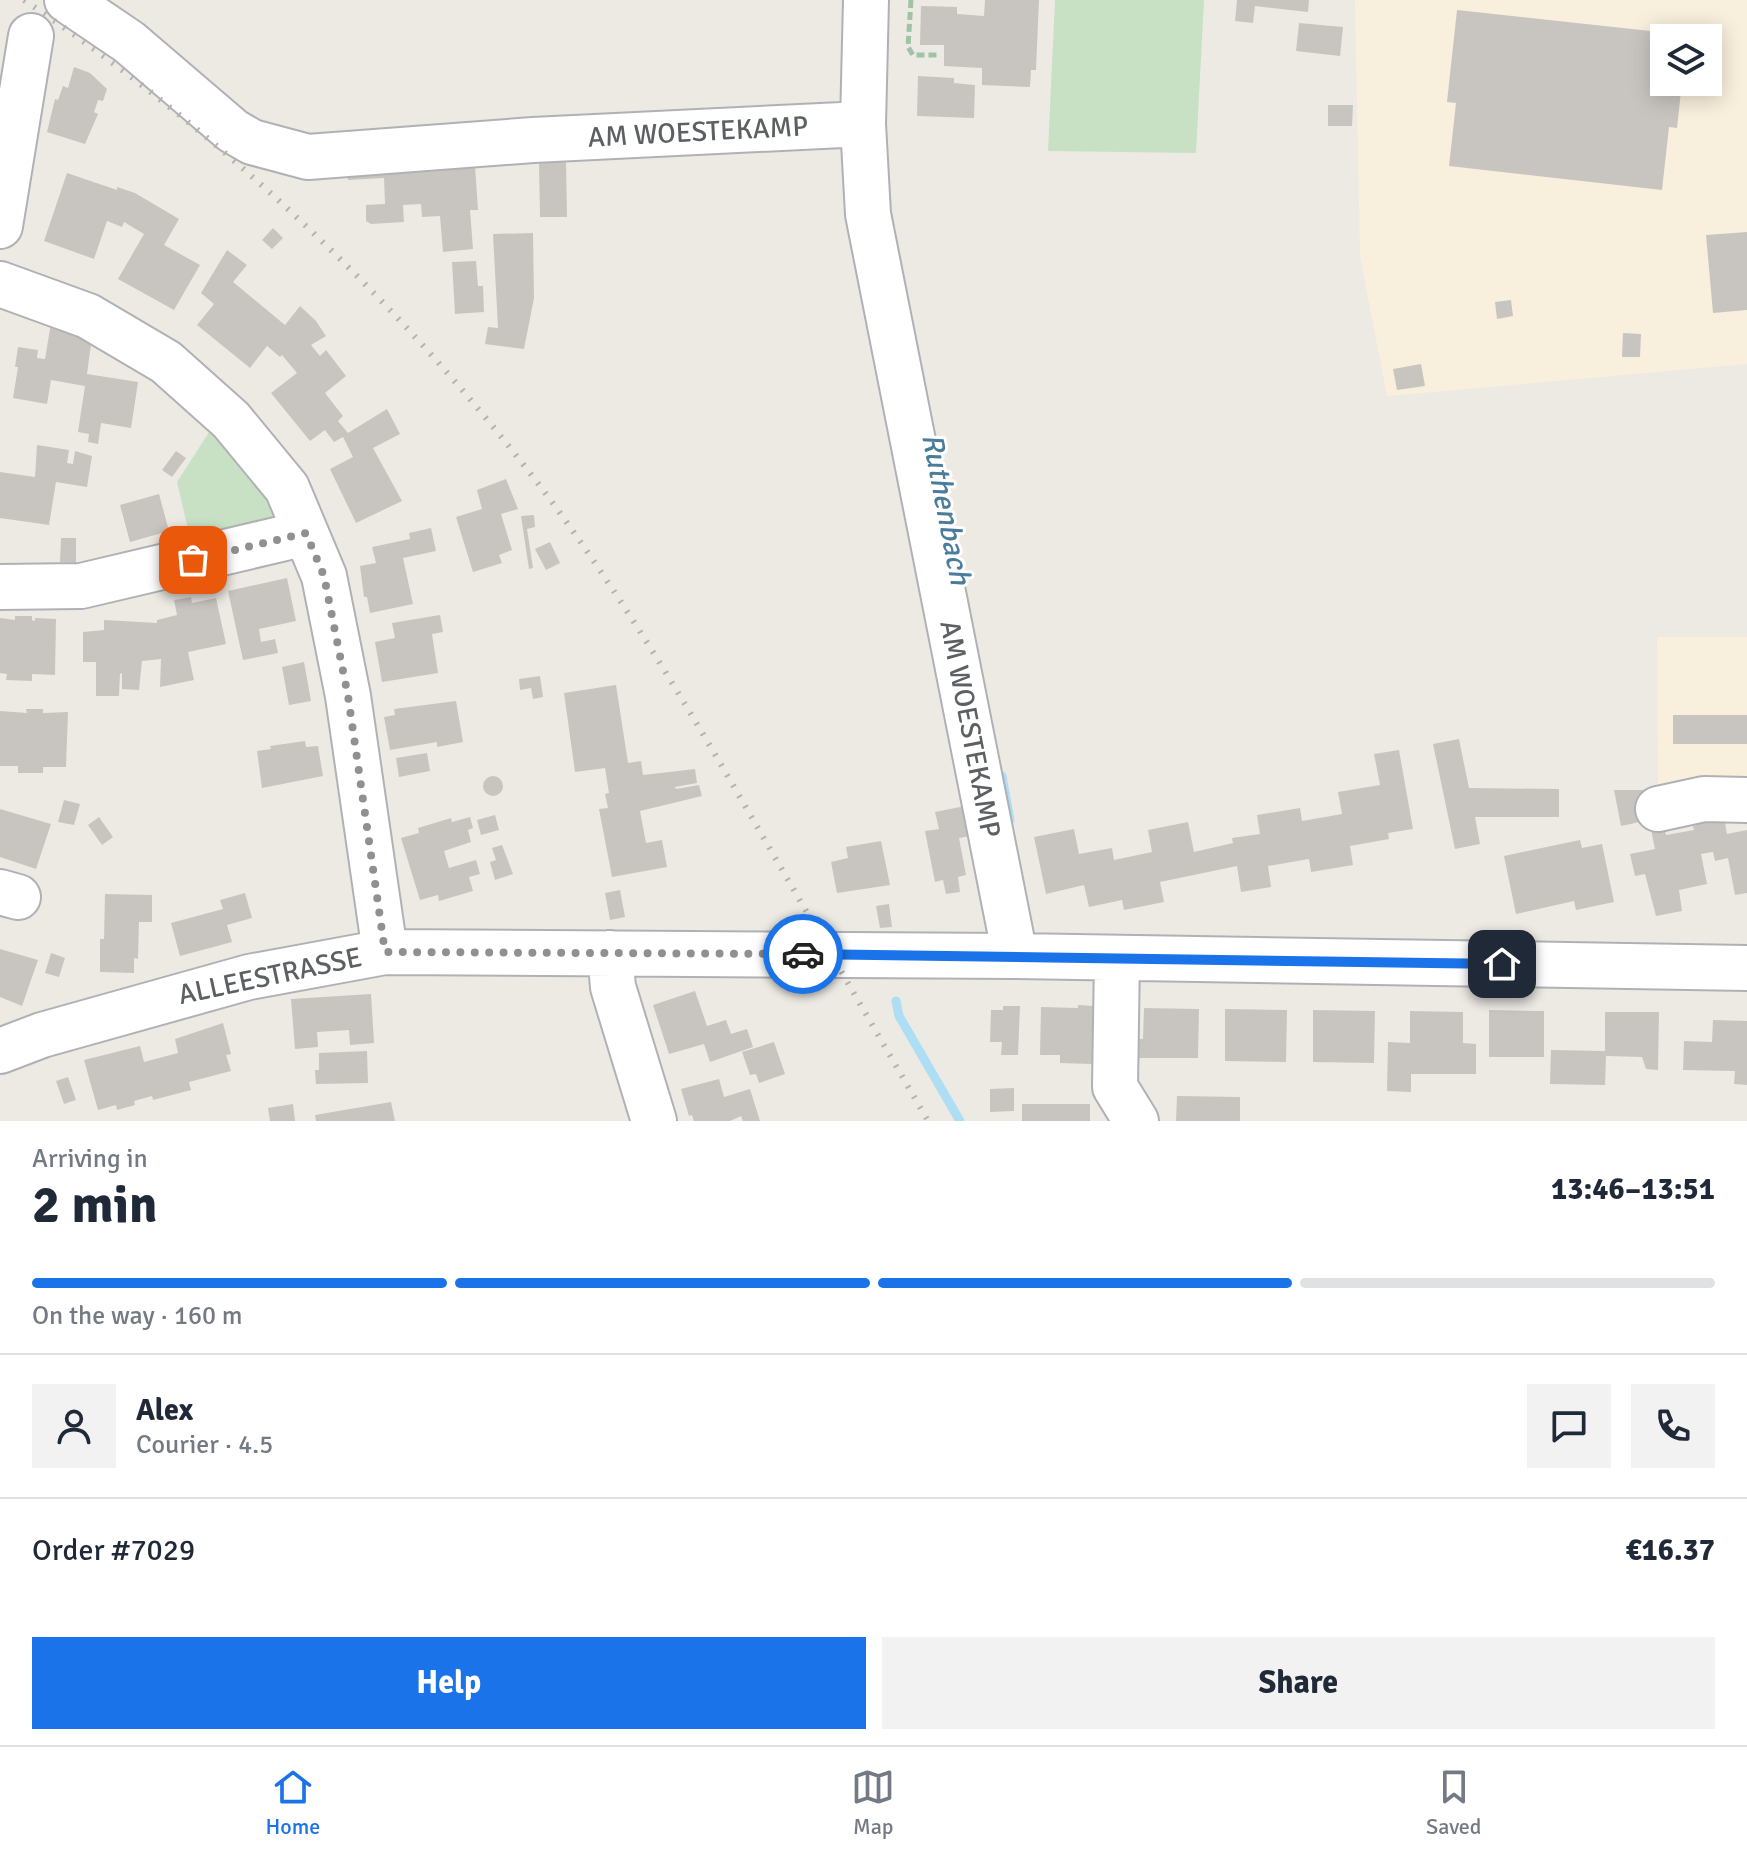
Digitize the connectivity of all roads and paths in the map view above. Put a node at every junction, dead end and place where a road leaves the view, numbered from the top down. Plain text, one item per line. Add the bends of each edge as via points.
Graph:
1 (67, 0) edge
2 (866, 0) edge
3 (911, 0) edge
4 (31, 36) dead end
5 (938, 55) dead end
6 (863, 124) junction
7 (0, 226) edge
8 (0, 284) edge
9 (306, 533) junction
10 (0, 587) edge
11 (1747, 800) edge
12 (1658, 809) dead end
13 (385, 952) junction
14 (610, 953) junction
15 (1015, 956) junction
16 (1117, 958) junction
17 (1747, 968) edge
18 (0, 1051) edge
19 (654, 1121) edge
20 (1136, 1121) edge

1 - 6 street, AM WOESTEKAMP via 129,42 233,131 252,142 308,157
2 - 6 street, AM WOESTEKAMP
3 - 5 path via 908,47 913,55
4 - 7 street
6 - 15 street, AM WOESTEKAMP via 868,214
8 - 9 street via 88,316 166,362 231,420 287,488
9 - 10 street via 81,586
9 - 13 street via 324,576 348,696
11 - 12 street via 1704,799
13 - 14 street, ALLEESTRASSE
13 - 18 street, ALLEESTRASSE via 249,977
14 - 15 street, ALLEESTRASSE
14 - 19 street via 613,987
15 - 16 street, ALLEESTRASSE
16 - 17 street, ALLEESTRASSE
16 - 20 street via 1115,1087

